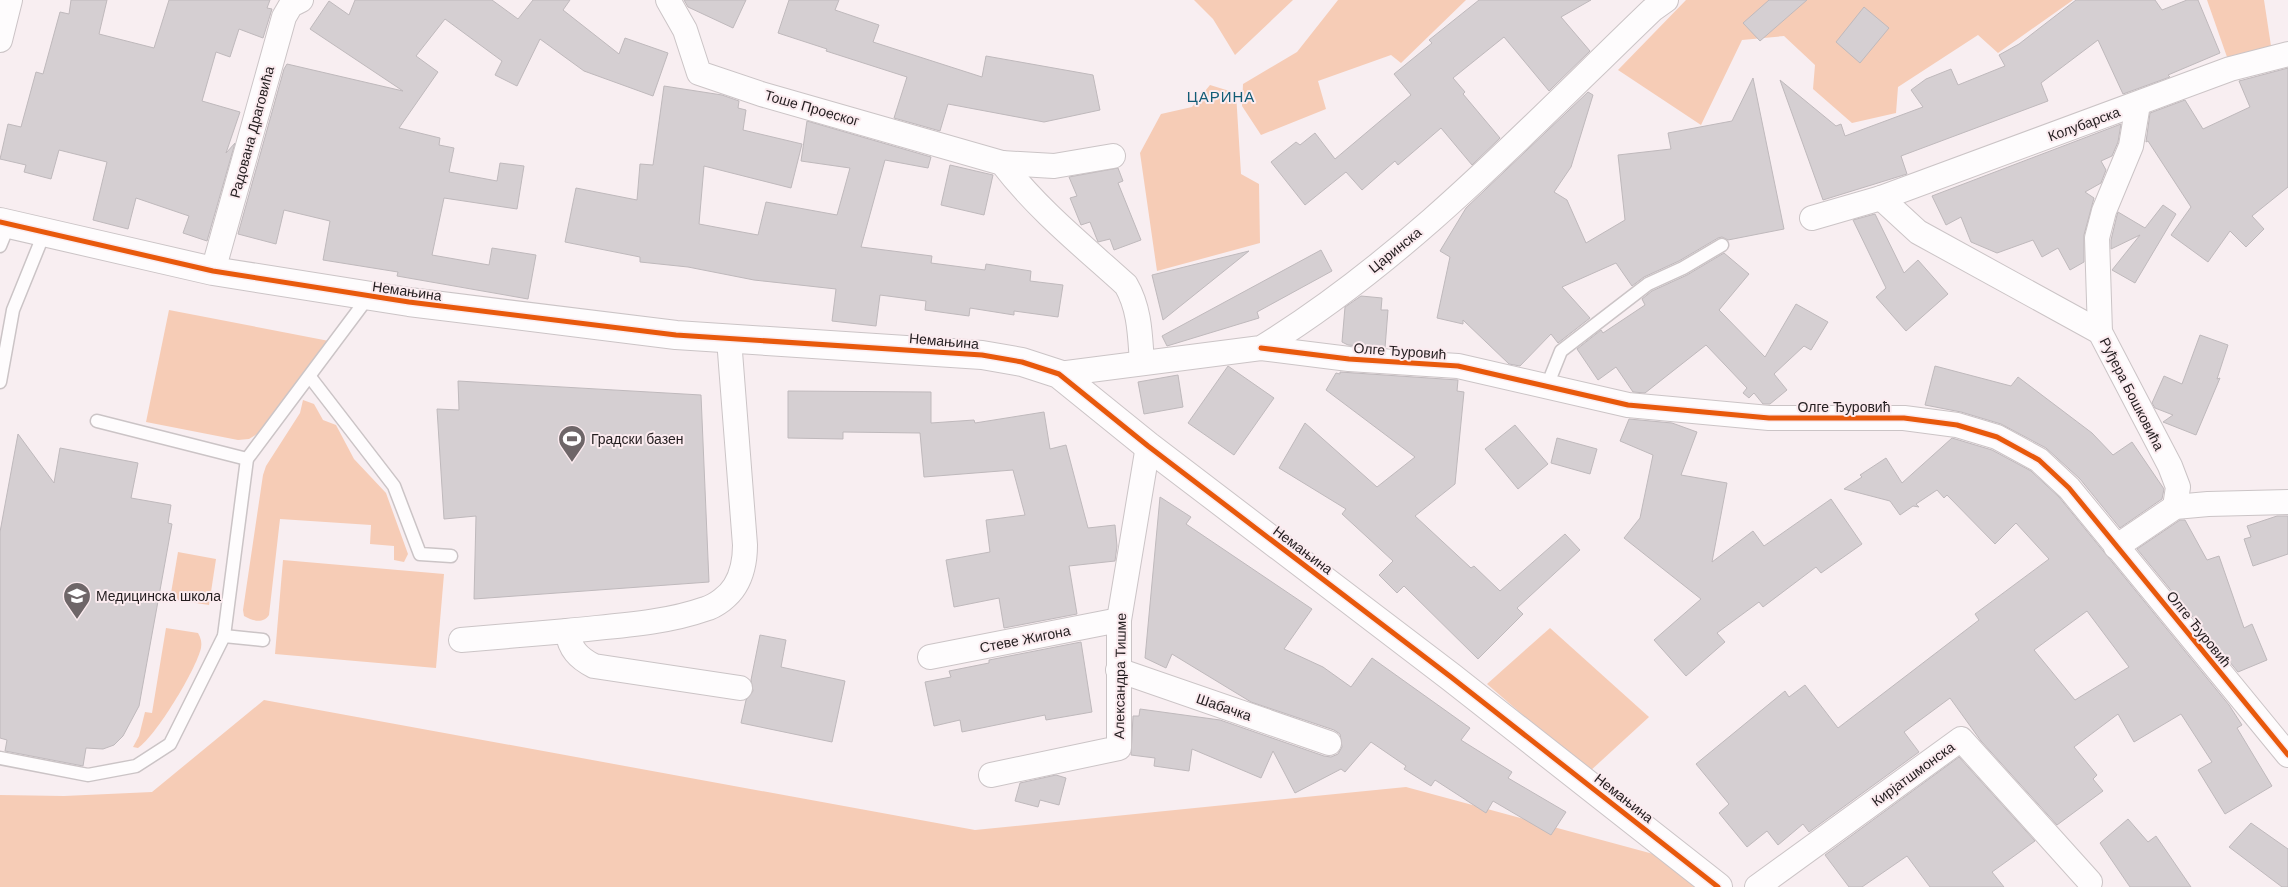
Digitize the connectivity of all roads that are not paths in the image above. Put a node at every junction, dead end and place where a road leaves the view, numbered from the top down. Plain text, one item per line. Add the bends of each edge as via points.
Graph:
1 (10, 0) edge
2 (301, 0) edge
3 (668, 0) edge
4 (1666, 0) edge
5 (0, 40) edge
6 (2288, 54) edge
7 (2138, 104) junction
8 (1113, 156) dead end
9 (1002, 163) junction
10 (1881, 198) junction
11 (1812, 218) dead end
12 (3, 230) edge
13 (45, 232) junction
14 (1722, 245) dead end
15 (213, 272) junction
16 (368, 296) junction
17 (2100, 332) junction
18 (729, 339) junction
19 (1261, 348) junction
20 (1142, 363) junction
21 (1059, 374) junction
22 (310, 377) junction
23 (0, 382) edge
24 (1548, 386) junction
25 (97, 421) dead end
26 (1148, 446) junction
27 (247, 460) junction
28 (2288, 502) edge
29 (2175, 507) junction
30 (2116, 546) junction
31 (451, 556) dead end
32 (1119, 620) junction
33 (567, 631) junction
34 (224, 636) junction
35 (264, 640) dead end
36 (461, 640) dead end
37 (930, 657) dead end
38 (1118, 670) junction
39 (740, 688) dead end
40 (1329, 743) dead end
41 (2288, 755) edge
42 (0, 758) edge
43 (991, 775) dead end
44 (2090, 882) dead end
45 (1718, 887) edge
46 (1757, 887) edge

1 - 5 street
2 - 15 street, Радована Драговића via 292,5 284,17
3 - 9 street, Тоше Проеског via 685,30 699,73
4 - 19 street, Царинска via 1442,211 1358,279
6 - 7 street, Колубарска via 2230,69
7 - 10 street, Колубарска
7 - 17 street, Руђера Бошковића via 2131,146 2104,211 2097,238
8 - 9 street, Тоше Проеског via 1054,166
9 - 20 street via 1016,181 1126,285 1138,314
10 - 11 street, Колубарска
10 - 17 street via 1918,232
12 - 13 main road, Немањина
13 - 15 main road, Немањина
13 - 23 lane via 12,310
14 - 24 lane via 1648,284 1561,351
15 - 16 main road, Немањина
16 - 18 main road, Немањина via 589,326
16 - 22 lane
17 - 29 street, Руђера Бошковића via 2170,466 2178,487
18 - 21 main road, Немањина via 982,355 1022,362
18 - 33 street via 745,545 744,562 735,586 728,595 707,609 646,622
19 - 20 street, Царинска
19 - 24 street, Олге Ђуровић via 1348,359 1458,366
20 - 21 street, Царинска
21 - 26 main road, Немањина
22 - 27 lane
22 - 31 lane via 394,486 420,554
24 - 30 street, Олге Ђуровић via 1628,404 1750,416 1904,418 1957,425 1996,437 2039,460 2069,488
25 - 27 lane
26 - 32 street, Александра Тишме
26 - 45 main road, Немањина
27 - 34 lane
28 - 29 street
29 - 30 street
30 - 41 street, Олге Ђуровић
32 - 37 street, Стеве Жигона
32 - 38 street, Александра Тишме
33 - 36 street
33 - 39 street via 574,652 594,666
34 - 35 lane
34 - 42 lane via 170,744 136,766 88,775
38 - 40 street, Шабачка
38 - 43 street, Александра Тишме via 1119,748
44 - 46 street, Кирјатшмонска via 1961,739

